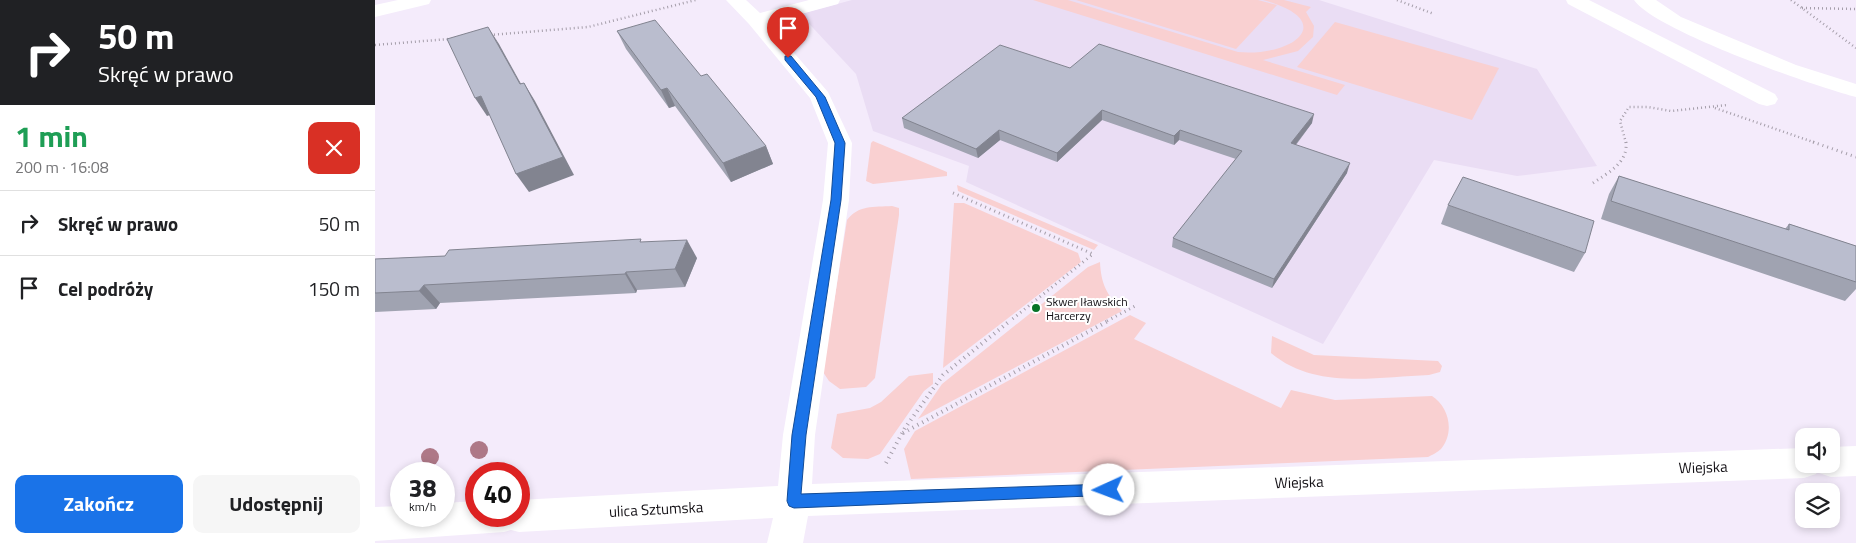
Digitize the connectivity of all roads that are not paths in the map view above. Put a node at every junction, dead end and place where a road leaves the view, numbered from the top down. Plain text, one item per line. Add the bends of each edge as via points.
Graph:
1 (421, 0) edge
2 (735, 0) edge
3 (831, 0) edge
4 (1575, 0) edge
5 (1643, 0) edge
6 (375, 11) edge
7 (756, 20) junction
8 (1856, 91) edge
9 (1767, 99) road end
10 (1856, 461) edge
11 (1840, 462) edge
12 (1795, 463) edge
13 (794, 501) junction
14 (530, 515) edge
15 (465, 518) edge
16 (375, 524) edge
17 (785, 543) edge

1 - 6 street
2 - 7 street
3 - 7 street
4 - 9 street
5 - 8 street via 1674,21 1789,69
7 - 13 street via 820,97 840,143 836,200 799,435
10 - 11 street
12 - 13 street, Wiejska
13 - 14 street, ulica Sztumska
13 - 17 street
15 - 16 street

